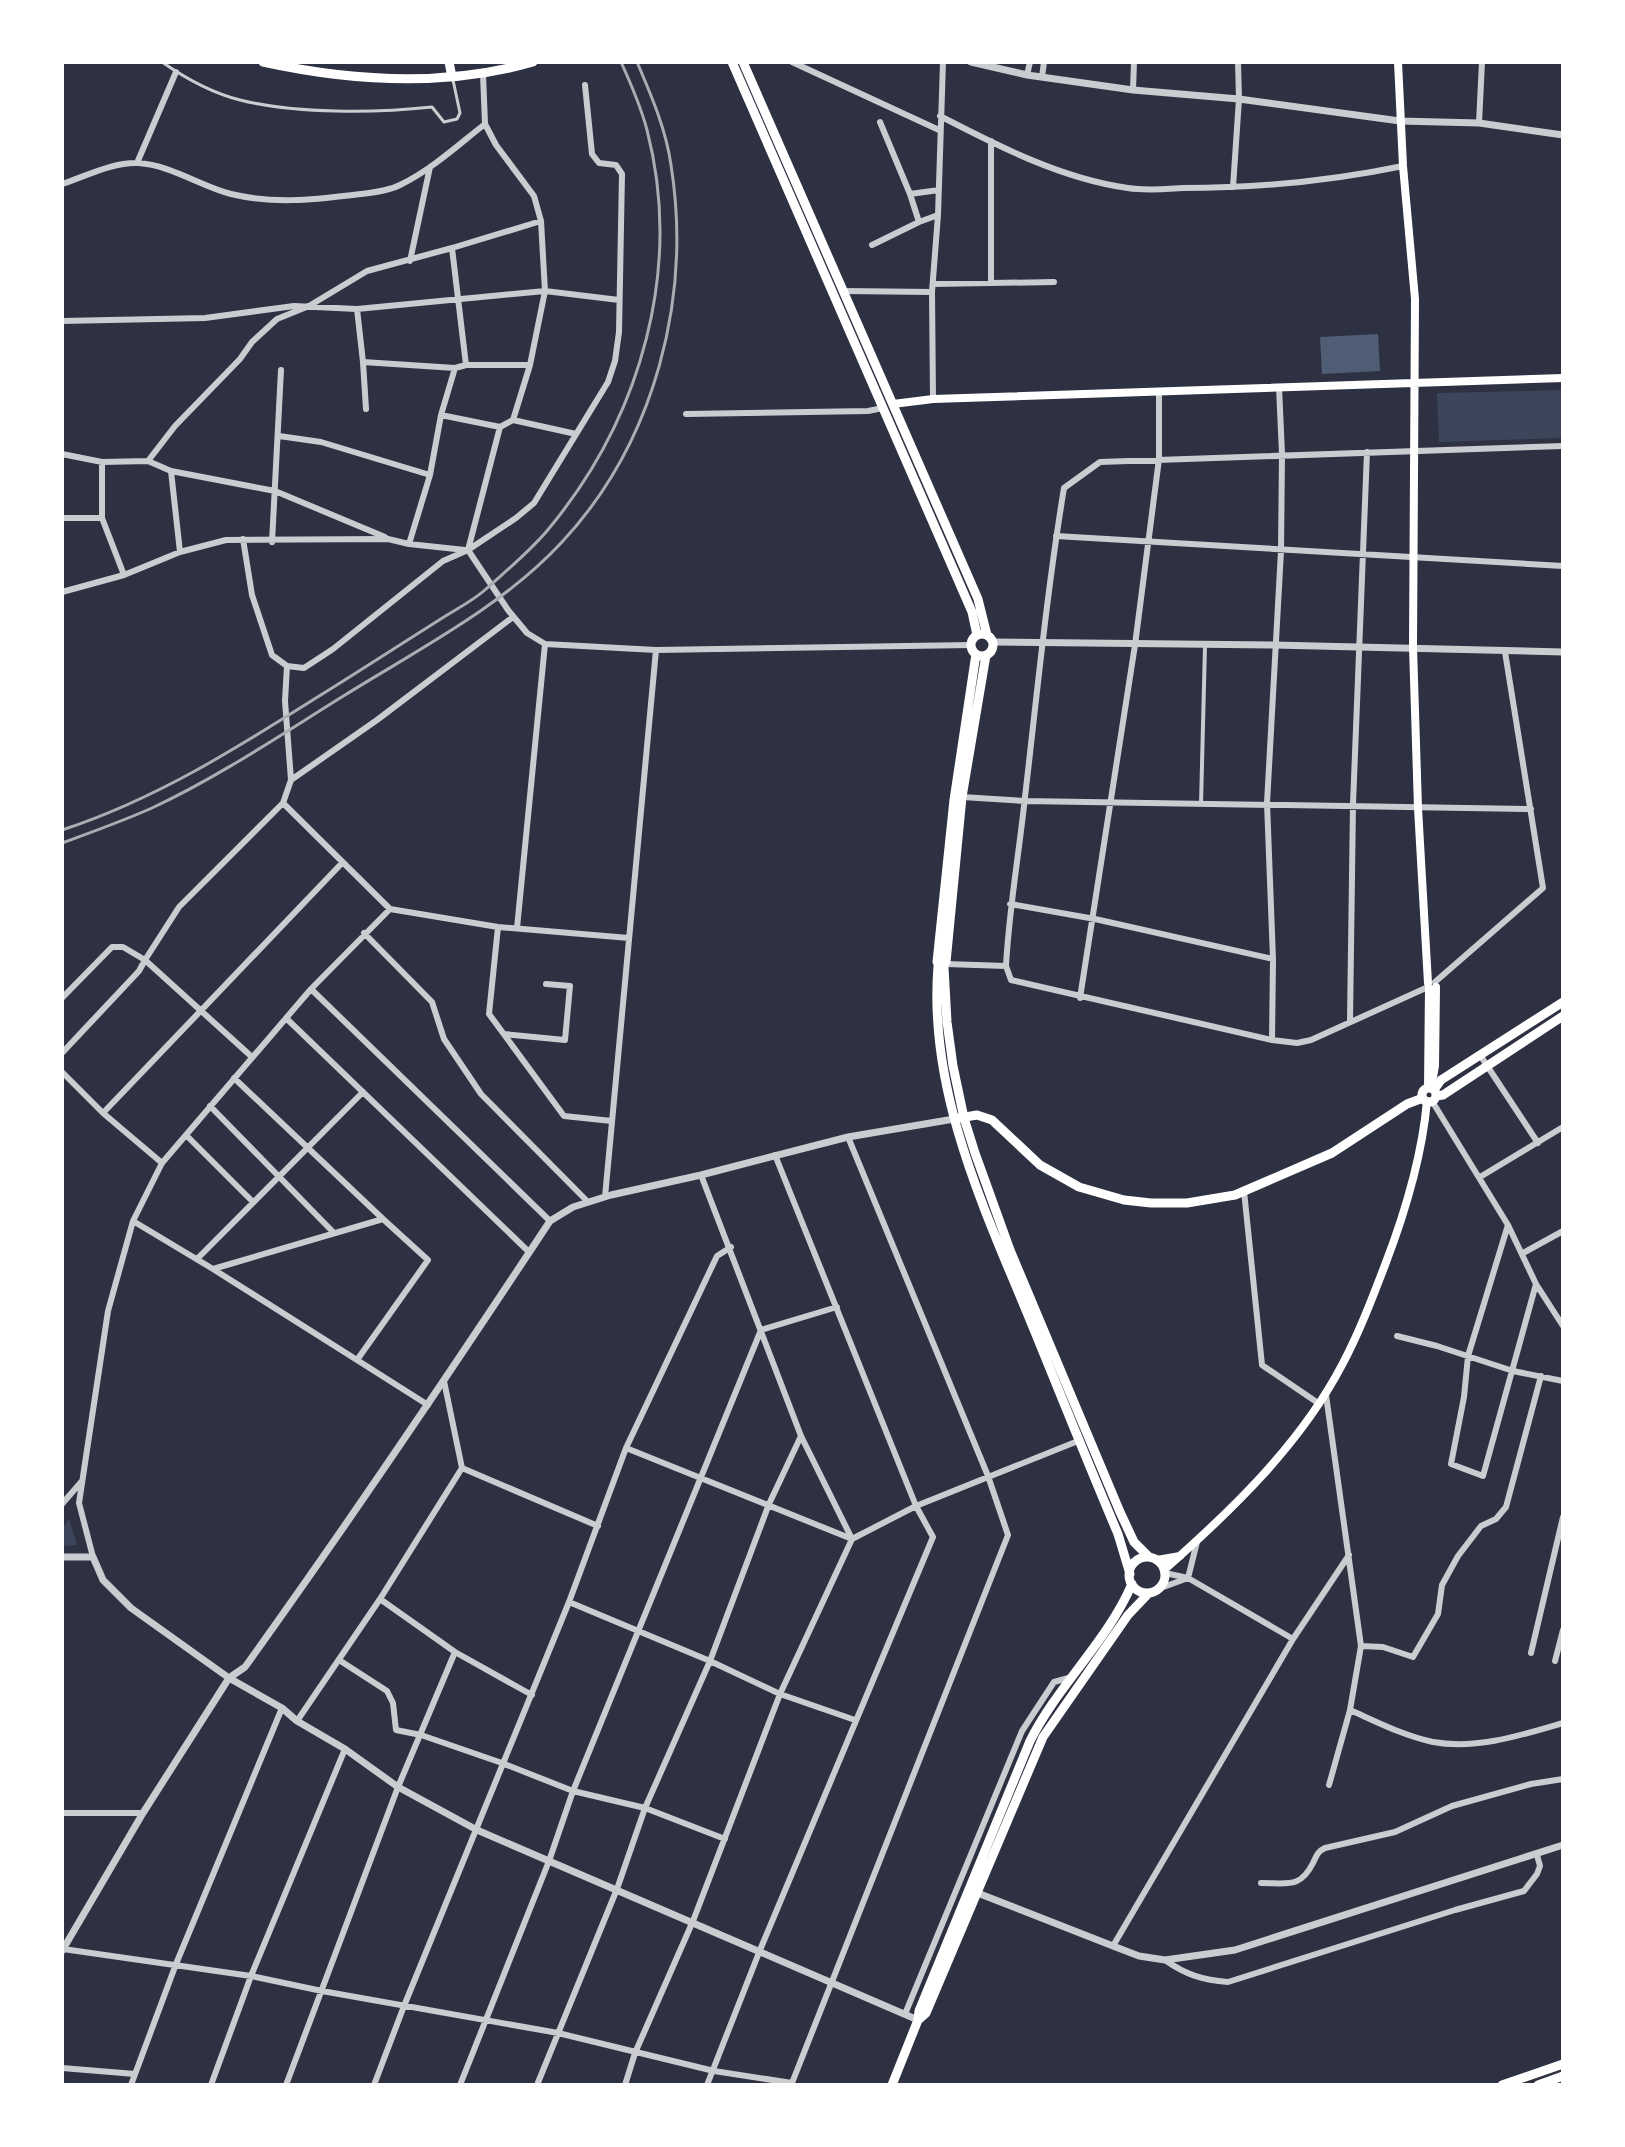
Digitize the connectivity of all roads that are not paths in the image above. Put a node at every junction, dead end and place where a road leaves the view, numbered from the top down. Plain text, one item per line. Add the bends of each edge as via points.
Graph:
1 (162, 62) edge
2 (263, 62) edge
3 (449, 62) edge
4 (533, 62) edge
5 (732, 62) edge
6 (743, 62) edge
7 (792, 62) edge
8 (943, 62) edge
9 (971, 62) edge
10 (1030, 62) edge
11 (1044, 62) edge
12 (1134, 62) edge
13 (1238, 62) edge
14 (1398, 62) edge
15 (1482, 62) edge
16 (488, 70) edge
17 (176, 72) junction
18 (1027, 75) junction
19 (452, 77) junction
20 (1042, 77) junction
21 (585, 85) dead end
22 (1133, 90) junction
23 (1239, 99) junction
24 (940, 116) junction
25 (1400, 121) junction
26 (880, 122) dead end
27 (1479, 123) junction
28 (485, 124) junction
29 (939, 130) junction
30 (1563, 135) edge
31 (991, 141) junction
32 (137, 163) junction
33 (430, 166) junction
34 (1403, 166) junction
35 (62, 184) edge
36 (1233, 187) junction
37 (939, 190) junction
38 (910, 194) junction
39 (938, 215) junction
40 (541, 221) junction
41 (919, 222) junction
42 (872, 245) dead end
43 (452, 248) junction
44 (410, 261) junction
45 (1054, 282) dead end
46 (991, 283) junction
47 (933, 288) junction
48 (545, 291) junction
49 (843, 291) junction
50 (460, 300) junction
51 (619, 300) junction
52 (309, 306) junction
53 (357, 309) junction
54 (62, 321) edge
55 (363, 362) junction
56 (466, 365) junction
57 (530, 365) junction
58 (455, 368) junction
59 (281, 370) dead end
60 (1563, 378) edge
61 (1416, 382) junction
62 (1279, 387) junction
63 (1159, 392) junction
64 (933, 399) junction
65 (888, 406) junction
66 (366, 409) dead end
67 (686, 414) dead end
68 (441, 415) junction
69 (513, 420) junction
70 (500, 427) junction
71 (576, 434) junction
72 (279, 436) junction
73 (1563, 446) edge
74 (1415, 450) junction
75 (1367, 452) junction
76 (62, 454) edge
77 (1282, 454) junction
78 (1159, 459) junction
79 (148, 461) junction
80 (102, 462) junction
81 (171, 471) junction
82 (430, 475) junction
83 (275, 491) junction
84 (62, 518) edge
85 (102, 518) junction
86 (1056, 536) junction
87 (243, 539) junction
88 (388, 539) junction
89 (272, 542) junction
90 (1147, 542) junction
91 (409, 544) junction
92 (468, 550) junction
93 (1281, 551) junction
94 (180, 552) junction
95 (1364, 556) junction
96 (1413, 558) junction
97 (1563, 566) edge
98 (124, 575) junction
99 (62, 592) edge
100 (510, 614) junction
101 (986, 637) junction
102 (1043, 642) junction
103 (1205, 643) junction
104 (545, 644) junction
105 (1135, 645) junction
106 (1274, 645) junction
107 (1360, 647) junction
108 (1413, 647) junction
109 (656, 650) junction
110 (978, 651) junction
111 (1505, 652) junction
112 (1563, 652) edge
113 (287, 666) junction
114 (291, 780) junction
115 (962, 797) junction
116 (1025, 801) junction
117 (1112, 802) junction
118 (283, 803) junction
119 (1267, 803) junction
120 (1201, 804) junction
121 (1353, 804) junction
122 (1418, 808) junction
123 (1531, 809) junction
124 (342, 863) junction
125 (1010, 904) junction
126 (390, 909) junction
127 (1095, 919) junction
128 (498, 927) junction
129 (517, 928) junction
130 (364, 933) junction
131 (629, 938) junction
132 (1273, 959) junction
133 (145, 960) junction
134 (942, 964) junction
135 (1006, 966) junction
136 (546, 984) dead end
137 (1431, 986) junction
138 (311, 989) junction
139 (62, 998) edge
140 (1080, 998) junction
141 (1563, 1002) edge
142 (203, 1011) junction
143 (1563, 1016) edge
144 (286, 1018) junction
145 (1350, 1021) junction
146 (504, 1034) junction
147 (1272, 1040) junction
148 (62, 1053) edge
149 (1480, 1055) junction
150 (252, 1057) junction
151 (1488, 1067) junction
152 (62, 1072) edge
153 (234, 1078) junction
154 (363, 1092) junction
155 (1430, 1095) junction
156 (210, 1106) junction
157 (103, 1113) junction
158 (959, 1118) junction
159 (612, 1121) junction
160 (1563, 1127) edge
161 (186, 1135) junction
162 (848, 1137) junction
163 (1538, 1143) junction
164 (307, 1147) junction
165 (775, 1155) junction
166 (162, 1163) junction
167 (701, 1175) junction
168 (279, 1177) junction
169 (1480, 1177) junction
170 (1244, 1191) junction
171 (605, 1197) junction
172 (253, 1202) junction
173 (588, 1202) junction
174 (383, 1219) junction
175 (133, 1221) junction
176 (550, 1221) junction
177 (1508, 1225) junction
178 (1563, 1231) edge
179 (334, 1233) junction
180 (731, 1247) junction
181 (529, 1252) junction
182 (1523, 1253) junction
183 (198, 1258) junction
184 (213, 1269) junction
185 (1536, 1284) junction
186 (837, 1307) junction
187 (1563, 1326) edge
188 (761, 1330) junction
189 (1397, 1336) dead end
190 (1468, 1356) junction
191 (357, 1360) junction
192 (1513, 1371) junction
193 (1541, 1376) junction
194 (444, 1381) junction
195 (1563, 1381) edge
196 (1325, 1394) junction
197 (1318, 1403) junction
198 (428, 1405) junction
199 (801, 1436) junction
200 (1078, 1441) junction
201 (626, 1448) junction
202 (462, 1468) junction
203 (988, 1476) junction
204 (701, 1478) junction
205 (82, 1481) junction
206 (62, 1504) edge
207 (769, 1504) junction
208 (916, 1506) junction
209 (1563, 1517) edge
210 (598, 1526) junction
211 (852, 1539) junction
212 (1197, 1542) junction
213 (1349, 1555) junction
214 (1181, 1556) junction
215 (62, 1557) edge
216 (93, 1557) junction
217 (1153, 1559) junction
218 (1164, 1572) junction
219 (1130, 1574) junction
220 (1188, 1578) junction
221 (1132, 1584) junction
222 (1153, 1591) junction
223 (380, 1599) junction
224 (569, 1602) junction
225 (1563, 1630) edge
226 (639, 1632) junction
227 (1293, 1639) junction
228 (1361, 1646) junction
229 (455, 1652) junction
230 (1531, 1653) dead end
231 (339, 1660) junction
232 (710, 1661) junction
233 (1555, 1661) dead end
234 (229, 1678) junction
235 (780, 1694) junction
236 (532, 1695) junction
237 (282, 1708) junction
238 (1350, 1710) junction
239 (855, 1720) junction
240 (297, 1721) junction
241 (1563, 1723) edge
242 (421, 1735) junction
243 (345, 1749) junction
244 (502, 1763) junction
245 (1563, 1779) edge
246 (1329, 1785) dead end
247 (398, 1787) junction
248 (573, 1791) junction
249 (645, 1808) junction
250 (62, 1813) edge
251 (143, 1813) junction
252 (477, 1830) junction
253 (725, 1839) junction
254 (1563, 1845) edge
255 (1537, 1855) junction
256 (549, 1861) junction
257 (1261, 1883) dead end
258 (617, 1889) junction
259 (969, 1890) junction
260 (693, 1921) junction
261 (64, 1946) edge
262 (1113, 1946) junction
263 (760, 1950) junction
264 (1165, 1960) junction
265 (176, 1964) junction
266 (251, 1976) junction
267 (832, 1984) junction
268 (322, 1991) junction
269 (404, 2006) junction
270 (905, 2014) junction
271 (487, 2019) junction
272 (918, 2020) junction
273 (558, 2033) junction
274 (635, 2053) junction
275 (1563, 2064) edge
276 (62, 2068) edge
277 (714, 2071) junction
278 (135, 2074) junction
279 (1563, 2076) edge
280 (792, 2083) edge
281 (131, 2085) edge
282 (211, 2085) edge
283 (286, 2085) edge
284 (374, 2085) edge
285 (460, 2085) edge
286 (537, 2085) edge
287 (625, 2085) edge
288 (707, 2085) edge
289 (892, 2085) edge
290 (1502, 2085) edge
291 (1538, 2085) edge

1 - 17 lane
2 - 19 main road via 331,74
3 - 19 main road
4 - 16 main road
5 - 65 main road
6 - 49 main road
7 - 29 street
8 - 24 street
9 - 18 street
10 - 18 street
11 - 20 street
12 - 22 street
13 - 23 street
14 - 25 main road
15 - 27 street
16 - 19 main road
16 - 28 street
17 - 19 lane via 237,99 267,105 388,112 432,107 444,122 460,113
17 - 32 street
18 - 20 street
20 - 22 street
21 - 51 street via 592,154 599,163 616,165 622,174
22 - 23 street
23 - 25 street
23 - 36 street
24 - 29 street
24 - 31 street
25 - 27 street
25 - 34 main road
26 - 38 street
27 - 30 street
28 - 33 street
28 - 40 street via 534,196
29 - 37 street
31 - 36 street via 1072,175 1131,189
31 - 46 street
32 - 33 street via 228,193 287,201 388,189
32 - 35 street
33 - 44 street
34 - 36 street
34 - 61 main road
37 - 38 street
37 - 39 street
38 - 41 street
39 - 41 street
39 - 47 street
40 - 43 street
40 - 48 street
41 - 42 street
43 - 44 street
43 - 50 street
44 - 52 street via 367,271
45 - 46 street
46 - 47 street
47 - 49 street
47 - 64 street
48 - 50 street
48 - 51 street
48 - 57 street
49 - 65 main road
50 - 53 street
50 - 56 street
51 - 71 street via 619,332 608,382
52 - 53 street
52 - 54 street via 205,318
52 - 79 street via 277,319 252,342
53 - 55 street
55 - 58 street
55 - 66 street
56 - 57 street
56 - 58 street
57 - 69 street
58 - 68 street
59 - 72 street
60 - 61 main road
61 - 62 main road
61 - 74 main road
62 - 63 main road
62 - 77 street
63 - 64 main road
63 - 78 street
64 - 65 main road
65 - 67 street via 868,411
65 - 101 main road
68 - 70 street
68 - 82 street
69 - 70 street
69 - 71 street
70 - 92 street
71 - 92 street via 534,503
72 - 82 street via 321,442
72 - 83 street
73 - 74 street
74 - 75 street
74 - 96 main road
75 - 77 street
75 - 95 street
76 - 80 street
77 - 78 street
77 - 93 street
78 - 86 street via 1100,462 1064,488
78 - 90 street
79 - 80 street
79 - 81 street
80 - 85 street
81 - 83 street
81 - 94 street
82 - 91 street
83 - 88 street
83 - 89 street
84 - 85 street
85 - 98 street
86 - 90 street
86 - 102 street
87 - 89 street
87 - 94 street
87 - 113 street via 252,595 272,655
88 - 89 street
88 - 91 street
90 - 93 street
90 - 105 street
91 - 92 street
92 - 100 street
92 - 113 street via 443,561 304,668
93 - 95 street
93 - 106 street
94 - 98 street
95 - 96 street
95 - 107 street
96 - 97 street
96 - 108 main road
98 - 99 street
100 - 104 street
100 - 114 street via 377,720
101 - 102 street
101 - 110 main road
101 - 110 main road via 992,650
102 - 105 street
102 - 116 street
103 - 105 street
103 - 106 street
103 - 120 street
104 - 109 street
104 - 129 street
105 - 117 street
106 - 107 street
106 - 119 street
107 - 108 street
107 - 121 street
108 - 111 street
108 - 122 main road
109 - 110 street
109 - 131 street
110 - 115 main road
110 - 134 main road via 954,800
111 - 112 street
111 - 123 street
113 - 114 street
114 - 118 street
115 - 116 street
115 - 134 main road
116 - 117 street
116 - 125 street
117 - 120 street
117 - 127 street
118 - 124 street
118 - 133 street via 179,907
119 - 120 street
119 - 121 street
119 - 132 street
121 - 122 street
121 - 145 street
122 - 123 street
122 - 137 main road
123 - 137 street via 1543,888
124 - 126 street
124 - 142 street
125 - 127 street
125 - 135 street
126 - 128 street
126 - 130 street
127 - 132 street
127 - 140 street
128 - 129 street
128 - 146 street via 489,1014
129 - 131 street
130 - 138 street
130 - 173 street via 432,1002 444,1039 481,1094
131 - 159 street
132 - 147 street
133 - 139 street via 123,947 112,947
133 - 142 street
133 - 148 street
134 - 135 street
134 - 158 main road
135 - 140 street via 1011,980
136 - 146 street via 570,986 565,1040
137 - 145 street
137 - 155 main road via 1435,1066
138 - 144 street
138 - 176 street
140 - 147 street
141 - 149 main road
142 - 150 street
142 - 157 street
143 - 151 main road
144 - 150 street
144 - 154 street
145 - 147 street via 1311,1040
146 - 159 street via 564,1116
149 - 151 street
149 - 155 main road via 1441,1080
150 - 153 street
151 - 155 main road via 1443,1095
151 - 163 street
152 - 157 street
153 - 156 street
153 - 164 street
154 - 164 street
154 - 181 street
155 - 169 street
155 - 170 main road via 1332,1153
155 - 196 main road via 1394,1241 1356,1336
156 - 161 street
156 - 168 street
157 - 166 street
158 - 162 street
158 - 170 main road via 977,1115 992,1120 1040,1165 1100,1194 1171,1204
158 - 200 main road via 978,1193
158 - 217 main road via 1127,1528
159 - 171 street
160 - 163 street
161 - 166 street
161 - 172 street
162 - 165 street
162 - 203 street
163 - 169 street
164 - 168 street
164 - 174 street
165 - 167 street
165 - 186 street
166 - 175 street
167 - 171 street
167 - 180 street
168 - 172 street
168 - 179 street
169 - 177 street
170 - 197 street via 1262,1365
171 - 173 street
172 - 183 street
173 - 176 street
174 - 179 street
174 - 191 street via 428,1260
175 - 183 street
175 - 205 street via 108,1311
176 - 181 street
177 - 182 street
177 - 190 street
178 - 182 street
179 - 184 street
180 - 188 street
180 - 201 street via 717,1256
181 - 194 street
182 - 185 street
183 - 184 street
184 - 191 street
185 - 187 street
185 - 192 street
186 - 188 street
186 - 208 street
188 - 199 street
188 - 204 street
189 - 190 street
190 - 192 street
190 - 192 street via 1451,1464 1483,1476
191 - 198 street
192 - 193 street
193 - 195 street
193 - 228 street via 1506,1507 1481,1526 1458,1556 1442,1585 1438,1614 1413,1657
194 - 198 street
194 - 202 street
196 - 197 main road
196 - 213 street
197 - 212 main road via 1275,1460
198 - 234 street via 245,1667
199 - 207 street
199 - 211 street
200 - 203 street
200 - 219 main road
201 - 204 street
201 - 210 street
202 - 210 street
202 - 223 street
203 - 208 street
203 - 267 street via 1008,1535
204 - 207 street
204 - 226 street
205 - 206 street
205 - 216 street via 79,1503
207 - 211 street
207 - 232 street
208 - 211 street
208 - 239 street via 933,1537
209 - 230 street
210 - 224 street
211 - 235 street
212 - 214 main road
212 - 220 street
213 - 227 street
213 - 228 street
214 - 217 main road
214 - 218 main road
215 - 216 street
216 - 234 street via 103,1580 131,1608
217 - 218 main road
217 - 219 main road via 1136,1561
218 - 220 street
218 - 222 main road via 1163,1582
219 - 221 main road
220 - 222 street
220 - 227 street
221 - 222 main road via 1139,1591
221 - 259 main road via 1115,1618 1030,1741
222 - 259 main road via 1128,1615 1043,1737
223 - 229 street
223 - 231 street
224 - 226 street
224 - 236 street
225 - 233 street
226 - 232 street
226 - 248 street
227 - 262 street
228 - 238 street
229 - 236 street
229 - 242 street
231 - 240 street
231 - 242 street via 387,1691 396,1730
232 - 235 street
232 - 249 street
234 - 237 street
234 - 251 street
235 - 239 street
235 - 253 street
236 - 244 street
237 - 240 street
237 - 265 street
238 - 241 street via 1396,1731 1463,1745
238 - 246 street
239 - 263 street
240 - 243 street
242 - 244 street
242 - 247 street
243 - 247 street
243 - 266 street
244 - 248 street
244 - 252 street
245 - 257 street via 1452,1806 1395,1832 1325,1848 1317,1852 1303,1880
247 - 252 street
247 - 268 street
248 - 249 street
248 - 256 street
249 - 253 street
249 - 258 street
250 - 251 street
251 - 261 street
252 - 256 street
252 - 269 street
253 - 260 street
254 - 255 street
255 - 264 street via 1235,1950
255 - 264 street via 1540,1866 1524,1891 1228,1982 1188,1975
256 - 258 street
256 - 271 street
258 - 260 street
258 - 273 street
259 - 262 street
259 - 270 street
259 - 272 main road
260 - 263 street
260 - 274 street
261 - 265 street
262 - 264 street
263 - 267 street
263 - 277 street
265 - 266 street
265 - 278 street
266 - 268 street
266 - 282 street
267 - 270 street
267 - 280 street
268 - 269 street
268 - 283 street
269 - 271 street
269 - 284 street
270 - 272 street
271 - 273 street
271 - 285 street
272 - 289 main road
273 - 274 street
273 - 286 street
274 - 277 street
274 - 287 street
275 - 290 main road
276 - 278 street
277 - 280 street
277 - 288 street
278 - 281 street
279 - 291 main road

